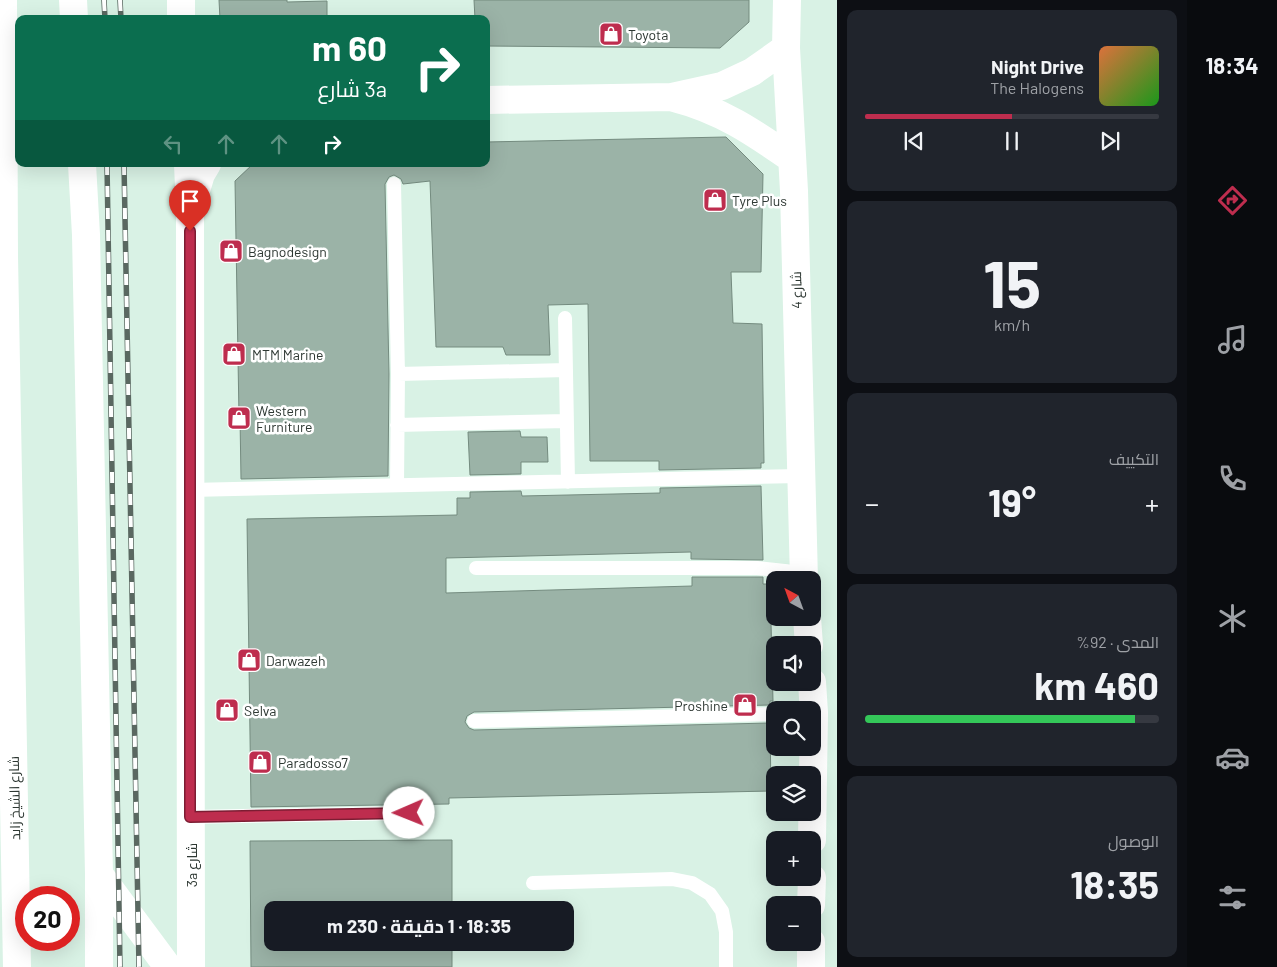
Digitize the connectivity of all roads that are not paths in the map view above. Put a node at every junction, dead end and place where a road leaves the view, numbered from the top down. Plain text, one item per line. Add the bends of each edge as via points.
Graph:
1 (2, 0) edge
2 (73, 0) edge
3 (181, 0) edge
4 (787, 0) edge
5 (74, 15) edge
6 (181, 15) edge
7 (187, 15) edge
8 (786, 48) junction
9 (672, 98) junction
10 (490, 100) edge
11 (792, 159) junction
12 (82, 167) edge
13 (188, 167) edge
14 (204, 167) edge
15 (394, 184) dead end
16 (190, 211) junction
17 (565, 318) dead end
18 (566, 370) junction
19 (398, 374) junction
20 (566, 421) junction
21 (398, 425) junction
22 (800, 476) junction
23 (568, 482) junction
24 (397, 485) junction
25 (190, 490) junction
26 (476, 568) dead end
27 (775, 571) edge
28 (804, 571) edge
29 (766, 714) edge
30 (474, 721) dead end
31 (813, 756) edge
32 (409, 813) dead end
33 (190, 817) junction
34 (812, 831) edge
35 (99, 874) junction
36 (533, 883) dead end
37 (810, 951) edge
38 (16, 967) edge
39 (99, 967) edge
40 (168, 967) edge
41 (191, 967) edge
42 (726, 967) edge
43 (811, 967) edge

1 - 38 main road, شارع الشيخ زايد
2 - 5 main road
3 - 6 main road
3 - 7 main road
4 - 8 main road, شارع 4
8 - 9 main road via 752,72 722,86
8 - 11 main road, شارع 4
9 - 10 main road
9 - 11 main road via 722,114
11 - 22 main road, شارع 4
12 - 35 main road
13 - 16 main road, 3a شارع
14 - 16 main road
15 - 19 lane
16 - 25 main road, 3a شارع
17 - 18 lane
18 - 19 lane
18 - 20 lane
19 - 21 lane
20 - 21 lane
20 - 23 lane
21 - 24 lane
22 - 23 lane
22 - 28 main road, شارع 4
23 - 24 lane
24 - 25 lane
25 - 33 main road, 3a شارع
26 - 27 lane via 757,568
29 - 30 lane
31 - 34 main road
32 - 33 lane
33 - 41 main road, 3a شارع
35 - 39 main road
35 - 40 main road
36 - 42 lane via 672,879 692,882 710,894 722,911
37 - 43 main road

